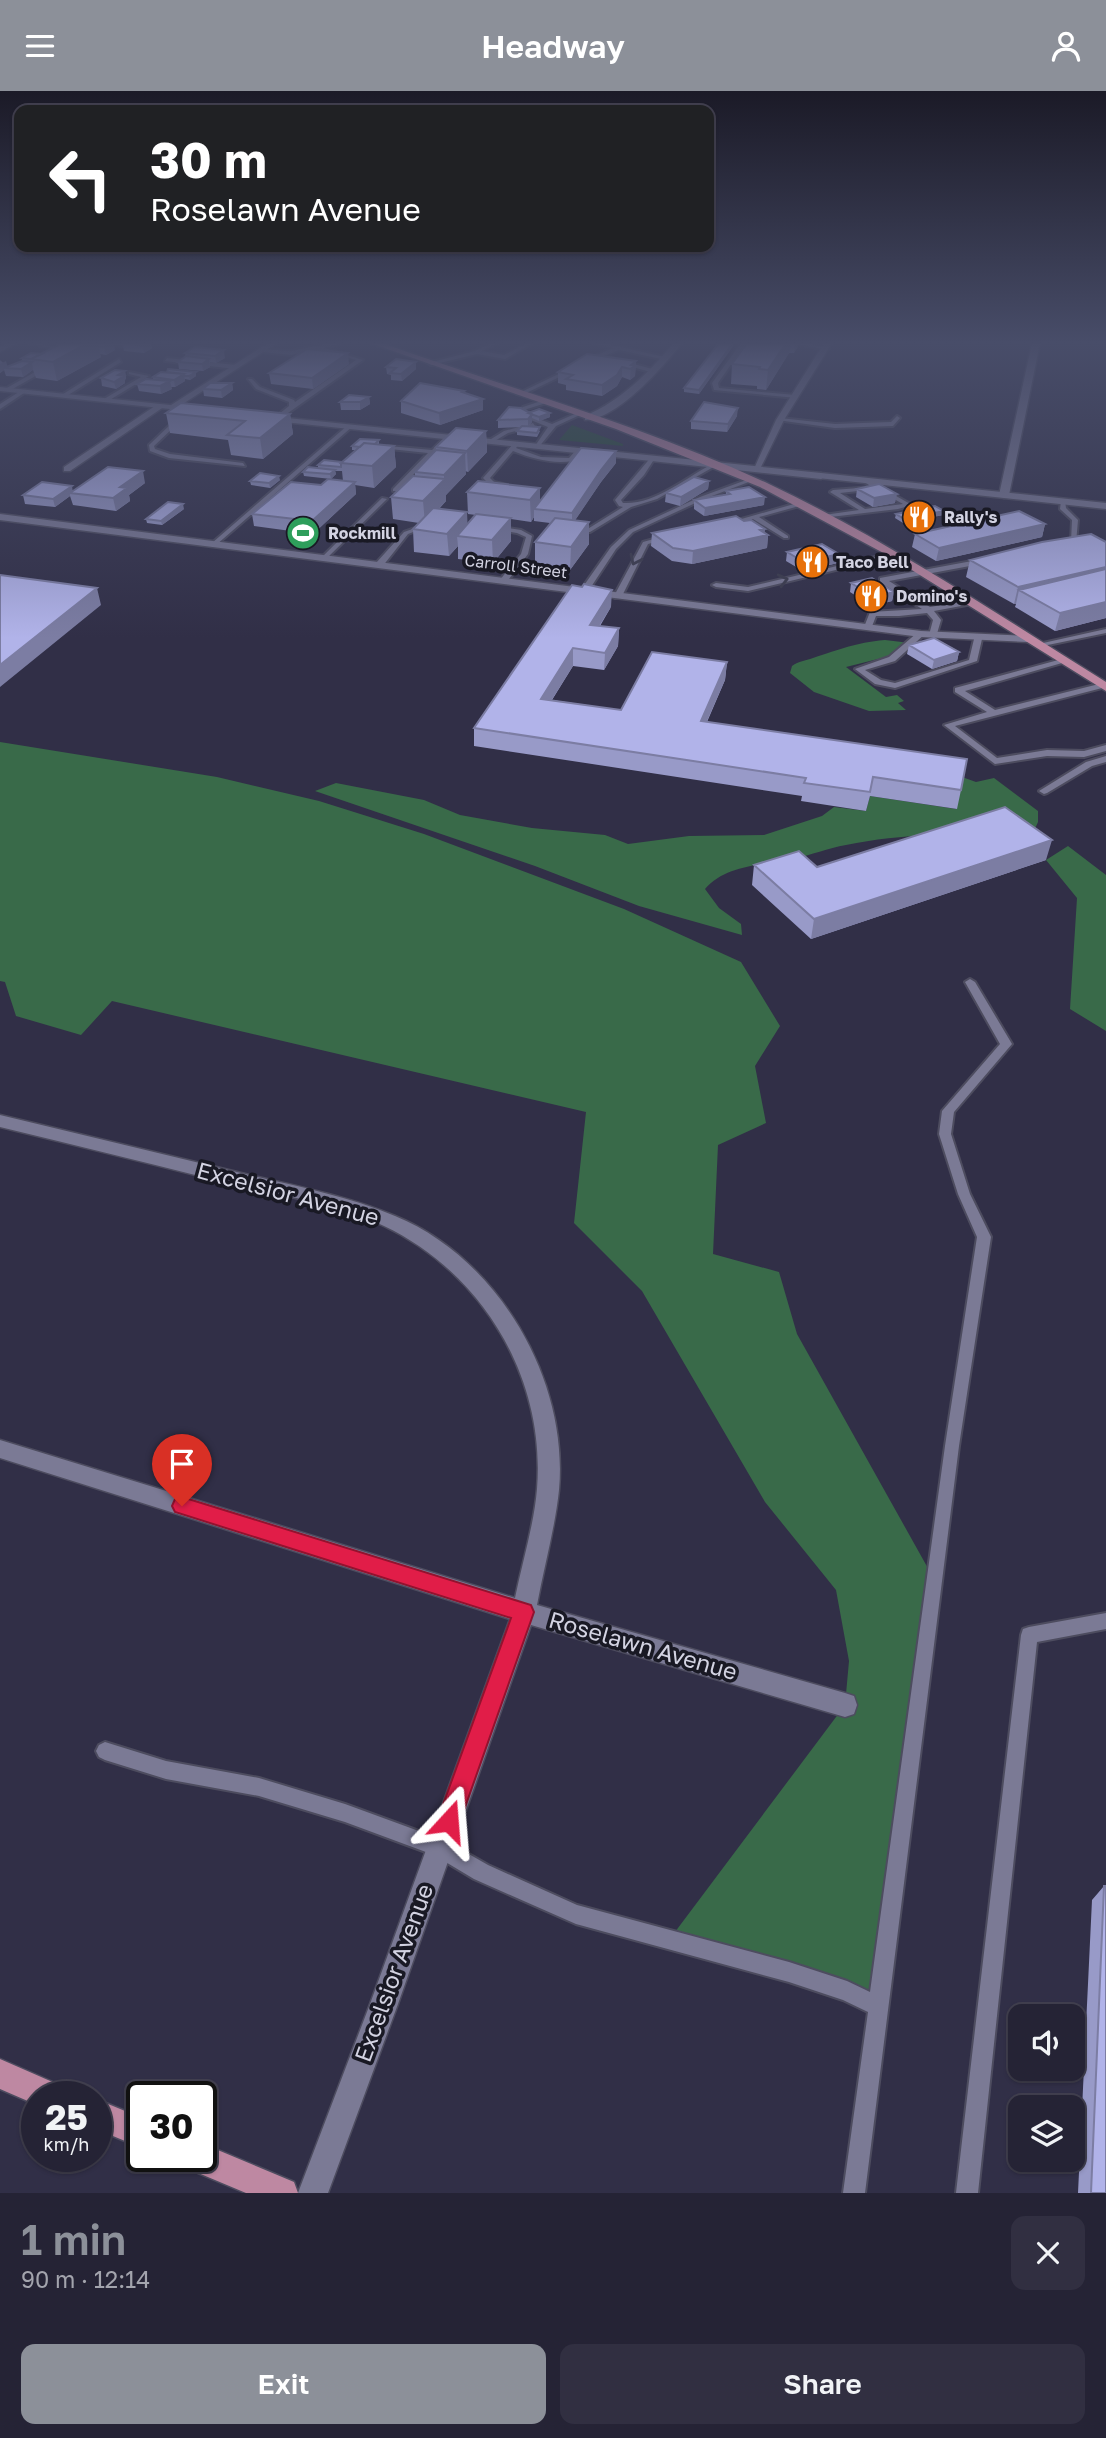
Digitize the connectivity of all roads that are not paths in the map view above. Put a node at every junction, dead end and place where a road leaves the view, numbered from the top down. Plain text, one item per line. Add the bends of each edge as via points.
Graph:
1 (109, 441) edge
2 (156, 441) edge
3 (333, 441) edge
4 (444, 441) edge
5 (491, 441) edge
6 (528, 441) edge
7 (553, 441) edge
8 (651, 441) edge
9 (770, 441) edge
10 (1015, 441) edge
11 (513, 446) junction
12 (390, 447) edge
13 (579, 450) junction
14 (433, 452) junction
15 (652, 458) junction
16 (243, 465) edge
17 (714, 465) junction
18 (67, 469) dead end
19 (756, 469) junction
20 (751, 480) junction
21 (866, 481) junction
22 (518, 487) edge
23 (877, 488) junction
24 (395, 490) edge
25 (1003, 495) junction
26 (384, 499) dead end
27 (1063, 502) junction
28 (801, 505) junction
29 (1106, 506) edge
30 (628, 507) junction
31 (862, 509) junction
32 (0, 517) edge
33 (754, 517) junction
34 (824, 517) junction
35 (440, 524) edge
36 (720, 525) edge
37 (490, 527) edge
38 (588, 531) dead end
39 (674, 535) edge
40 (786, 537) dead end
41 (1074, 543) junction
42 (214, 544) junction
43 (1062, 545) edge
44 (1085, 545) edge
45 (892, 555) junction
46 (324, 558) junction
47 (998, 558) edge
48 (379, 565) junction
49 (922, 573) junction
50 (503, 581) junction
51 (716, 585) dead end
52 (584, 591) junction
53 (618, 596) junction
54 (969, 601) junction
55 (929, 610) junction
56 (868, 627) junction
57 (1106, 631) edge
58 (1091, 634) junction
59 (927, 635) junction
60 (978, 639) junction
61 (1033, 642) junction
62 (1106, 643) edge
63 (1065, 661) junction
64 (1104, 686) edge
65 (992, 712) junction
66 (1106, 748) edge
67 (1106, 759) edge
68 (1044, 791) dead end
69 (970, 982) dead end
70 (0, 1121) edge
71 (0, 1449) edge
72 (524, 1612) junction
73 (1106, 1621) edge
74 (845, 1705) dead end
75 (105, 1751) dead end
76 (439, 1848) junction
77 (878, 2007) junction
78 (0, 2074) edge
79 (21, 2083) edge
80 (217, 2165) edge
81 (283, 2193) edge
82 (313, 2193) edge
83 (854, 2193) edge
84 (967, 2193) edge

1 - 18 street
2 - 16 lane via 152,450 169,456
3 - 42 lane
4 - 14 lane
5 - 11 street
6 - 11 street
7 - 13 street
8 - 17 main road
9 - 19 street
10 - 25 street
11 - 13 lane via 535,459 563,461 571,460
11 - 22 lane via 486,478 492,484
12 - 14 lane
13 - 15 street
14 - 24 lane
15 - 17 street
15 - 30 lane via 618,500
17 - 19 street
17 - 20 main road
17 - 30 lane
19 - 21 street
20 - 28 main road
20 - 52 lane via 631,531 612,548
21 - 23 lane
21 - 25 street
23 - 31 lane via 904,502 874,512
23 - 31 lane via 833,492
25 - 27 street
26 - 46 lane
27 - 29 street
27 - 41 lane via 1063,509 1076,520
28 - 33 lane
28 - 34 main road
30 - 38 lane
31 - 34 lane
32 - 42 street, Carroll Street
33 - 36 lane
33 - 40 lane
34 - 45 main road
35 - 48 lane via 406,533
37 - 50 lane via 529,536 524,553
39 -> 53 lane via 645,543
41 - 43 lane
41 - 44 lane
42 - 46 street, Carroll Street
45 - 49 main road
51 -> 45 lane via 748,589
46 - 48 street, Carroll Street
47 - 49 lane
48 - 50 street, Carroll Street
49 - 54 main road
49 - 55 lane via 883,580
50 - 52 street, Carroll Street
52 - 53 street, Carroll Street
53 - 56 street, Carroll Street
54 - 55 lane
54 - 61 main road
55 - 56 lane via 873,614
55 - 59 lane via 937,620
56 - 59 street, Carroll Street
57 - 58 lane
58 - 61 lane
58 - 62 lane
59 - 60 street, Carroll Street
59 - 60 lane via 892,659 859,669 877,682 895,686 973,661
60 - 61 street, Carroll Street
61 - 63 main road
63 - 64 main road
63 - 65 lane via 958,690
64 - 65 lane
65 - 66 lane via 948,725 995,761
67 - 68 lane
69 - 77 lane via 1006,1044 948,1111 945,1134 984,1237
70 - 72 street, Excelsior Avenue via 338,1204 390,1221 430,1244 468,1275 512,1332 543,1411 548,1489
71 - 72 street, Roselawn Avenue
72 - 74 street, Roselawn Avenue
72 - 76 street, Excelsior Avenue
73 - 84 lane via 1029,1635
75 - 76 lane via 166,1770 259,1787
76 - 77 lane via 576,1914 789,1972 847,1991
76 - 82 street, Excelsior Avenue
77 - 83 lane
78 - 79 main road
80 - 81 main road

